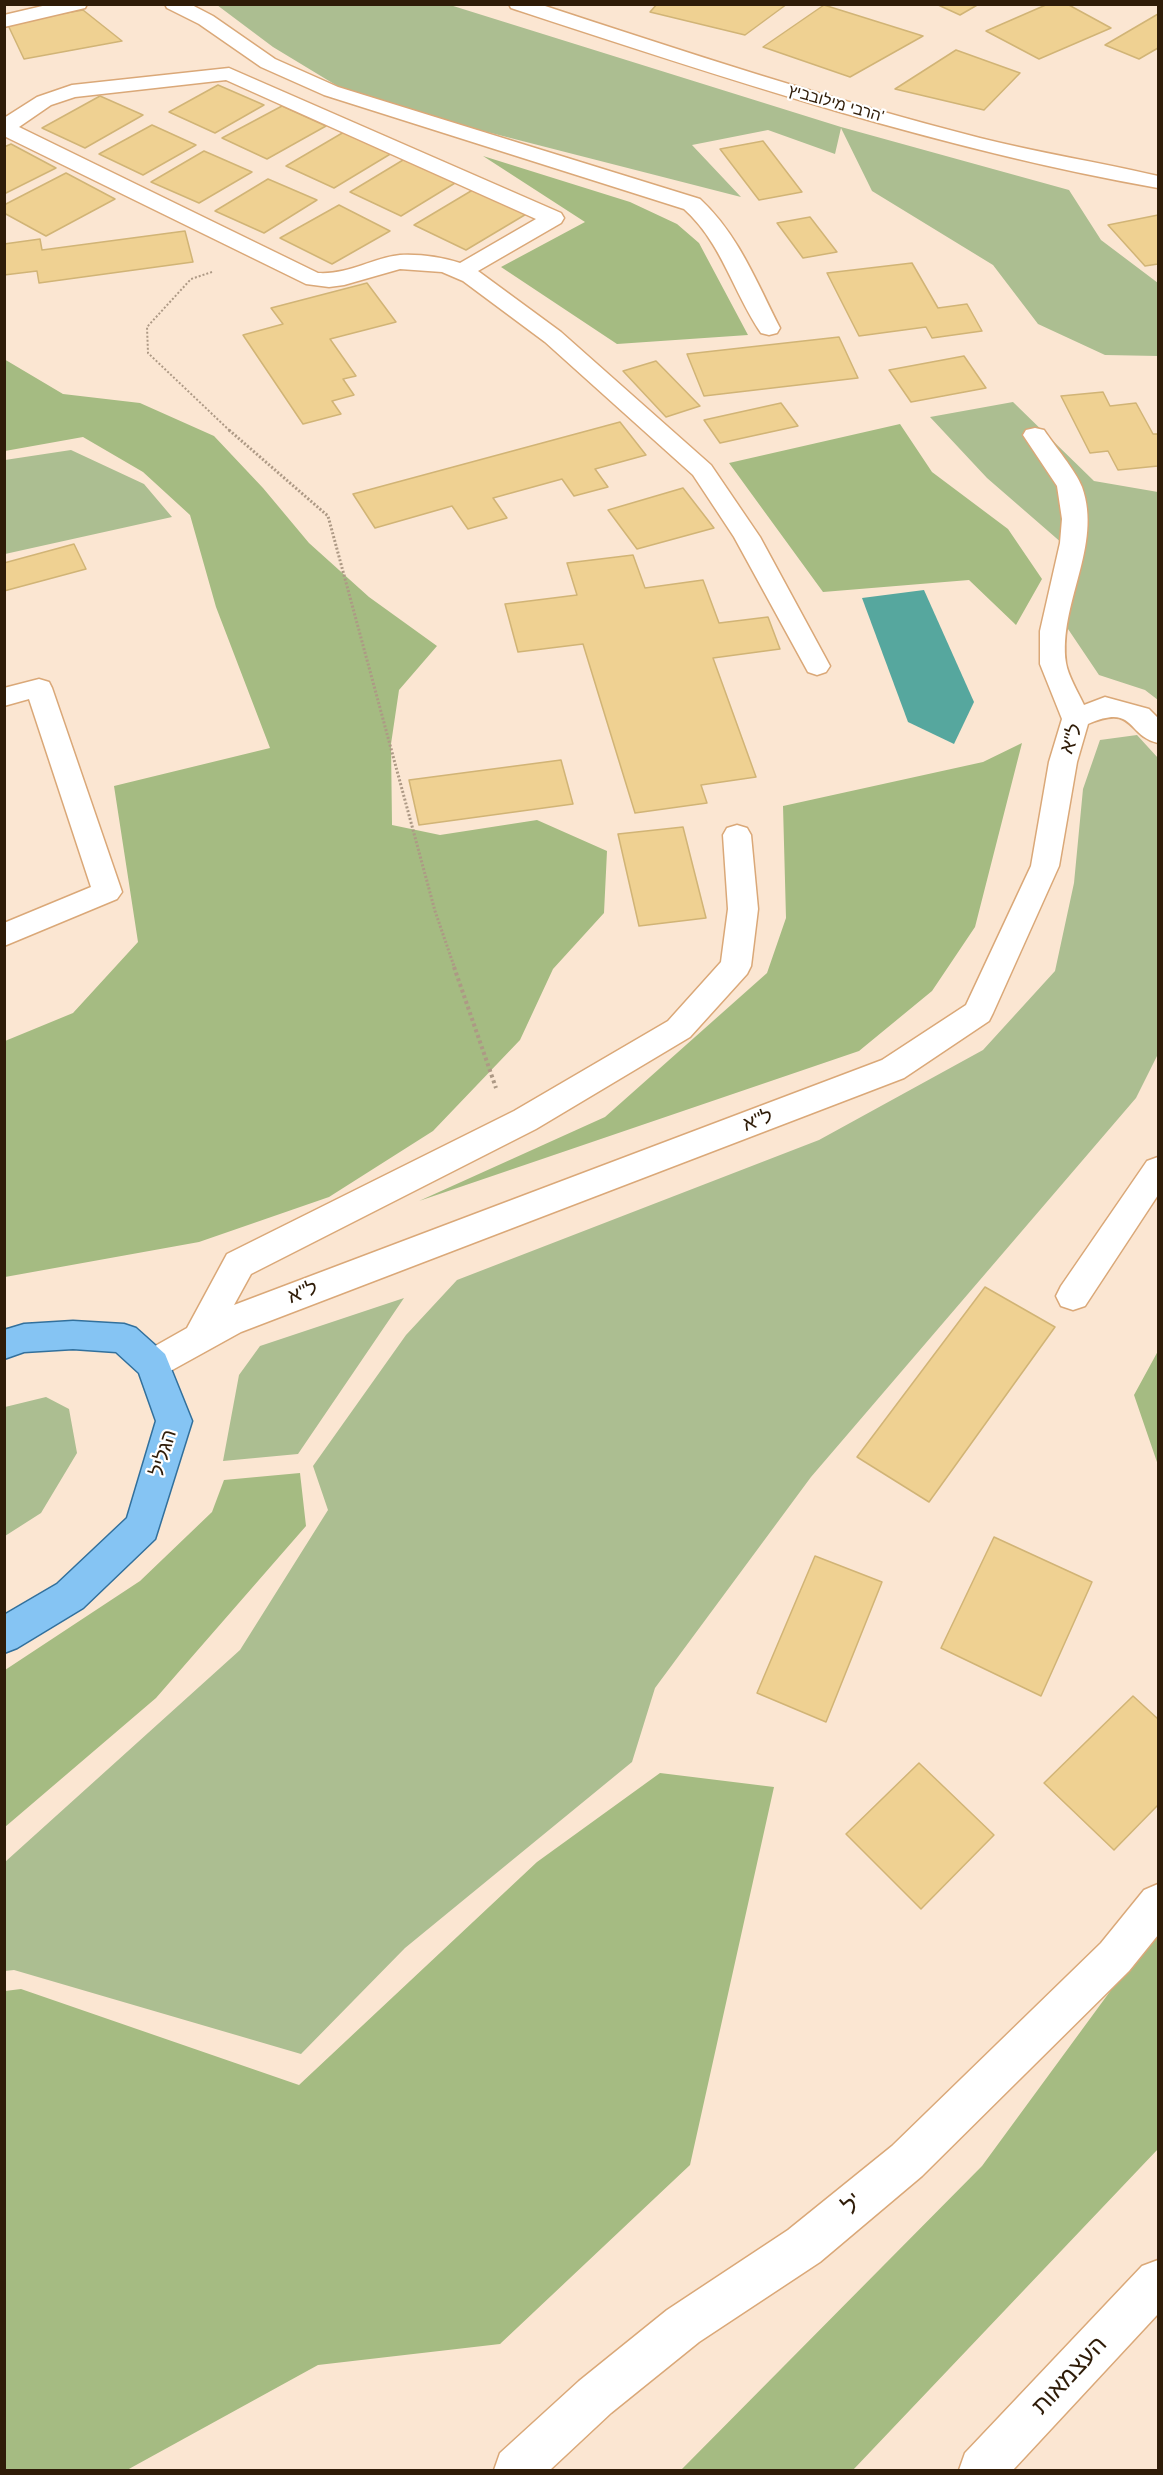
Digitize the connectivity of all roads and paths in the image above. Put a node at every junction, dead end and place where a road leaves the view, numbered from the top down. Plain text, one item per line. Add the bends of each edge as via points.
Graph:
1 (78, 4) edge
2 (174, 4) edge
3 (518, 4) edge
4 (4, 21) edge
5 (5, 128) edge
6 (1158, 182) edge
7 (264, 254) junction
8 (461, 272) junction
9 (769, 328) dead end
10 (1035, 435) dead end
11 (817, 666) dead end
12 (4, 697) edge
13 (1076, 718) junction
14 (1158, 734) edge
15 (736, 834) dead end
16 (4, 935) edge
17 (510, 1128) junction
18 (1158, 1170) edge
19 (1073, 1296) dead end
20 (200, 1337) junction
21 (4, 1345) edge
22 (153, 1364) junction
23 (4, 1636) edge
24 (1158, 1904) edge
25 (1158, 2282) edge
26 (517, 2470) edge
27 (982, 2470) edge

1 - 4 street
2 - 9 street via 206,20 268,63 331,91 692,204 715,228
3 - 6 street, הרבי מילובביץ' via 812,98 992,146
5 - 7 street
5 - 8 street via 44,101 72,91 229,74 553,218
7 - 8 street via 314,279 329,280 399,262 430,263
7 - 17 path via 191,279 147,327 148,353 234,435 328,516 435,911
8 - 11 street via 553,337 702,470 747,537
10 - 13 street via 1069,486 1075,519 1053,631 1053,664
12 - 16 street via 39,688 108,892
13 - 14 street, ל"א via 1105,706 1139,715
13 - 20 street, ל"א via 1063,762 1045,866 978,1013 893,1069 240,1317
15 - 17 street via 743,909 736,966 679,1029
17 - 20 street via 239,1264
18 - 19 street
20 - 22 street, ל"א
21 - 22 main road, הגליל via 24,1338 124,1338
22 - 23 main road, הגליל via 174,1421 142,1527 70,1596
24 - 26 street, ל' via 1115,1957 907,2161 804,2246 683,2326 595,2397
25 - 27 street, העצמאות

